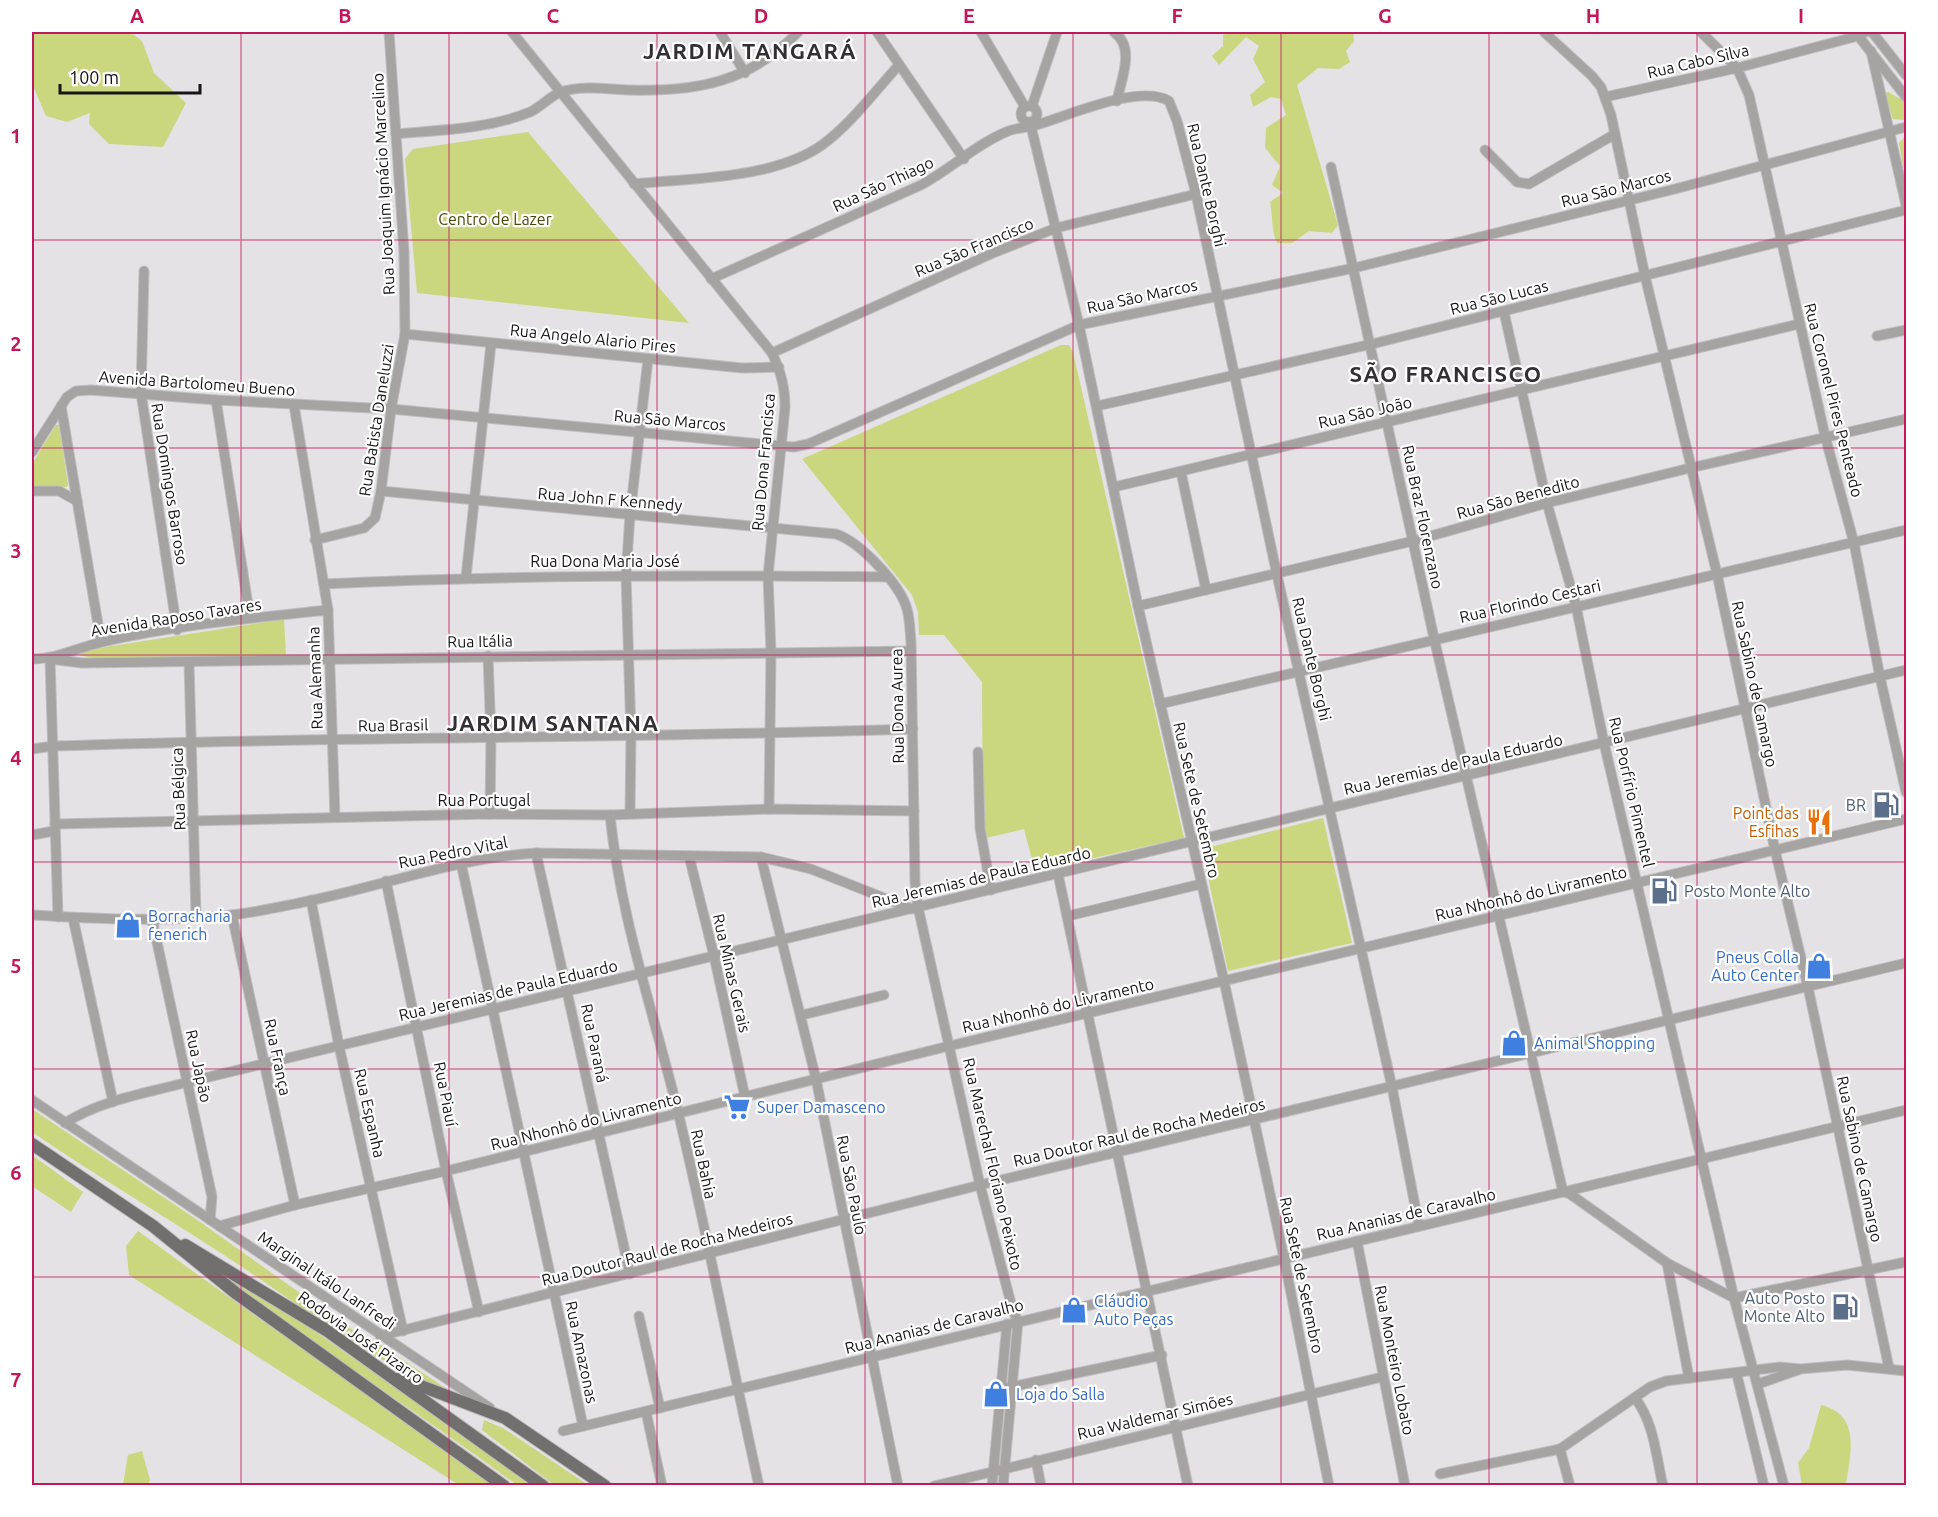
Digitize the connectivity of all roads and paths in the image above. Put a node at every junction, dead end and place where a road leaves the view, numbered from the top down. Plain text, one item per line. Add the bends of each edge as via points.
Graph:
1 (389, 32) edge
2 (512, 32) edge
3 (720, 32) edge
4 (798, 32) edge
5 (877, 32) edge
6 (981, 32) edge
7 (1057, 32) edge
8 (1114, 32) edge
9 (1544, 32) edge
10 (1701, 32) edge
11 (1872, 32) edge
12 (1860, 33) edge
13 (1870, 51) junction
14 (900, 65) junction
15 (1737, 68) junction
16 (745, 73) junction
17 (1906, 75) edge
18 (560, 92) junction
19 (1605, 97) junction
20 (1906, 97) edge
21 (1117, 101) junction
22 (1169, 101) joint
23 (1029, 106) junction
24 (1031, 124) junction
25 (1906, 127) edge
26 (1888, 131) junction
27 (396, 134) junction
28 (1615, 134) junction
29 (1485, 150) dead end
30 (964, 159) junction
31 (1765, 166) junction
32 (1331, 167) dead end
33 (634, 184) junction
34 (1196, 194) junction
35 (1629, 200) junction
36 (1906, 205) edge
37 (1906, 210) edge
38 (1056, 228) junction
39 (1780, 242) junction
40 (1354, 268) junction
41 (144, 271) dead end
42 (1646, 276) junction
43 (711, 279) junction
44 (1217, 296) junction
45 (1504, 312) junction
46 (1799, 324) junction
47 (1079, 325) junction
48 (1906, 330) edge
49 (405, 334) junction
50 (1877, 336) dead end
51 (491, 344) junction
52 (1372, 344) junction
53 (772, 353) junction
54 (1664, 356) junction
55 (648, 359) junction
56 (779, 367) junction
57 (1234, 376) junction
58 (1521, 391) junction
59 (141, 393) junction
60 (216, 400) junction
61 (294, 405) junction
62 (61, 406) junction
63 (1097, 406) junction
64 (391, 409) junction
65 (481, 418) junction
66 (1906, 419) edge
67 (1388, 423) junction
68 (640, 432) junction
69 (1825, 436) junction
70 (780, 445) junction
71 (32, 452) edge
72 (1251, 454) junction
73 (1690, 468) junction
74 (1180, 472) junction
75 (1114, 488) junction
76 (32, 491) edge
77 (381, 491) junction
78 (77, 501) junction
79 (474, 502) junction
80 (1547, 503) junction
81 (630, 515) junction
82 (771, 529) junction
83 (1906, 530) edge
84 (836, 534) joint
85 (315, 540) junction
86 (1413, 542) junction
87 (1854, 543) junction
88 (1717, 574) junction
89 (626, 575) junction
90 (1277, 575) junction
91 (768, 576) junction
92 (466, 577) junction
93 (888, 577) junction
94 (324, 584) junction
95 (1206, 590) junction
96 (1138, 606) junction
97 (1576, 606) junction
98 (328, 610) junction
99 (250, 618) junction
100 (177, 630) junction
101 (1434, 639) junction
102 (101, 642) junction
103 (911, 651) junction
104 (771, 652) junction
105 (629, 655) junction
106 (488, 656) junction
107 (32, 659) edge
108 (50, 659) junction
109 (331, 659) junction
110 (189, 662) junction
111 (1906, 670) edge
112 (1300, 671) junction
113 (1880, 677) junction
114 (1160, 704) junction
115 (1745, 709) junction
116 (913, 729) junction
117 (771, 733) junction
118 (631, 734) junction
119 (491, 738) junction
120 (192, 741) junction
121 (332, 741) junction
122 (1604, 743) junction
123 (54, 746) junction
124 (32, 749) edge
125 (978, 753) dead end
126 (1466, 776) junction
127 (1906, 792) edge
128 (769, 809) junction
129 (1329, 809) junction
130 (914, 811) junction
131 (490, 814) junction
132 (630, 814) junction
133 (610, 815) junction
134 (335, 817) junction
135 (1906, 819) edge
136 (195, 821) junction
137 (55, 828) junction
138 (32, 835) edge
139 (1191, 842) junction
140 (1775, 850) junction
141 (536, 854) junction
142 (615, 854) junction
143 (689, 856) junction
144 (761, 857) junction
145 (461, 863) junction
146 (1059, 874) junction
147 (386, 881) junction
148 (1639, 882) junction
149 (1201, 884) junction
150 (991, 890) junction
151 (312, 900) junction
152 (915, 908) junction
153 (32, 915) edge
154 (232, 915) junction
155 (196, 916) junction
156 (1068, 916) junction
157 (1499, 916) junction
158 (58, 917) junction
159 (73, 918) junction
160 (152, 919) junction
161 (782, 940) junction
162 (1362, 948) junction
163 (714, 956) junction
164 (1906, 963) edge
165 (642, 974) junction
166 (1224, 981) junction
167 (1808, 987) junction
168 (568, 991) junction
169 (884, 995) dead end
170 (493, 1009) junction
171 (1089, 1014) junction
172 (802, 1015) junction
173 (1670, 1022) junction
174 (417, 1027) junction
175 (339, 1046) junction
176 (950, 1046) junction
177 (1533, 1054) junction
178 (263, 1064) junction
179 (816, 1079) junction
180 (188, 1082) junction
181 (1392, 1087) junction
182 (745, 1097) junction
183 (32, 1100) edge
184 (113, 1102) junction
185 (1906, 1110) edge
186 (678, 1113) junction
187 (1254, 1120) junction
188 (65, 1123) junction
189 (1837, 1126) junction
190 (599, 1133) junction
191 (32, 1144) edge
192 (524, 1152) junction
193 (1119, 1152) junction
194 (1703, 1158) junction
195 (446, 1171) junction
196 (980, 1185) junction
197 (371, 1188) junction
198 (1563, 1192) junction
199 (295, 1205) junction
200 (844, 1220) junction
201 (215, 1223) junction
202 (153, 1226) junction
203 (1419, 1226) junction
204 (1357, 1240) junction
205 (708, 1254) junction
206 (1284, 1258) junction
207 (1906, 1262) edge
208 (1667, 1263) junction
209 (1868, 1270) junction
210 (630, 1274) junction
211 (1147, 1290) junction
212 (555, 1293) junction
213 (1734, 1298) junction
214 (479, 1312) junction
215 (639, 1316) dead end
216 (1018, 1321) junction
217 (1007, 1324) junction
218 (403, 1331) junction
219 (380, 1335) junction
220 (1162, 1355) junction
221 (872, 1357) junction
222 (1889, 1368) junction
223 (382, 1370) junction
224 (1753, 1370) junction
225 (1800, 1370) junction
226 (1906, 1371) edge
227 (1737, 1375) junction
228 (1382, 1377) junction
229 (1689, 1378) junction
230 (1758, 1384) junction
231 (1013, 1388) junction
232 (737, 1389) junction
233 (1001, 1389) junction
234 (1311, 1395) junction
235 (1635, 1398) junction
236 (660, 1408) junction
237 (646, 1412) junction
238 (505, 1418) junction
239 (583, 1426) junction
240 (1176, 1426) junction
241 (563, 1431) dead end
242 (1560, 1449) junction
243 (1036, 1460) junction
244 (1005, 1467) junction
245 (994, 1470) junction
246 (1440, 1474) dead end
247 (504, 1485) edge
248 (543, 1485) edge
249 (605, 1485) edge
250 (662, 1485) edge
251 (759, 1485) edge
252 (898, 1485) edge
253 (934, 1485) edge
254 (992, 1485) edge
255 (1003, 1485) edge
256 (1041, 1485) edge
257 (1188, 1485) edge
258 (1329, 1485) edge
259 (1405, 1485) edge
260 (1570, 1485) edge
261 (1663, 1485) edge
262 (1764, 1485) edge
263 (1784, 1485) edge

1 - 27 street, Rua Joaquim Ignácio Marcelino
2 - 18 street, Rua Dona Francisca
3 - 16 street
4 - 16 street via 775,54
5 - 14 street
6 - 23 street
7 - 23 street
8 - 21 street via 1126,48
9 - 19 street, Rua Sabino de Camargo via 1592,76
10 - 15 street, Rua Coronel Pires Penteado
11 - 17 street
12 - 13 street
12 - 15 street, Rua Cabo Silva
13 - 20 street
13 - 26 street
14 - 30 street
14 - 33 street via 822,145 784,164 733,174
15 - 19 street, Rua Cabo Silva
15 - 31 street, Rua Coronel Pires Penteado via 1749,95
16 - 18 street via 706,86
18 - 27 street via 532,111 487,124
18 - 33 street, Rua Dona Francisca
19 - 28 street, Rua Sabino de Camargo
21 - 22 street, Rua São Thiago via 1149,95
21 - 24 street, Rua São Thiago
22 - 34 street, Rua Dante Borghi
23 - 24 street via 1037,115
24 - 30 street, Rua São Thiago via 1008,130
24 - 38 street, Rua Sete de Setembro
25 - 26 street, Rua São Marcos
26 - 31 street, Rua São Marcos
26 - 36 street
27 - 49 street, Rua Joaquim Ignácio Marcelino
28 - 29 street via 1529,184 1518,182
28 - 35 street, Rua Sabino de Camargo
30 - 43 street, Rua São Thiago via 921,185
31 - 35 street, Rua São Marcos
31 - 39 street, Rua Coronel Pires Penteado
32 - 40 street, Rua Braz Florenzano
33 - 43 street, Rua Dona Francisca
34 - 38 street, Rua São Francisco
34 - 44 street, Rua Dante Borghi
35 - 40 street, Rua São Marcos
35 - 42 street, Rua Sabino de Camargo
37 - 39 street, Rua São Lucas
38 - 47 street, Rua Sete de Setembro
38 - 53 street, Rua São Francisco
39 - 42 street, Rua São Lucas
39 - 46 street, Rua Coronel Pires Penteado
40 - 44 street, Rua São Marcos
40 - 52 street, Rua Braz Florenzano
41 - 59 street, Rua Domingos Barroso
42 - 45 street, Rua São Lucas
42 - 54 street, Rua Sabino de Camargo
43 - 53 street, Rua Dona Francisca
44 - 47 street, Rua São Marcos
44 - 57 street, Rua Dante Borghi
45 - 52 street, Rua São Lucas
45 - 58 street, Rua Porfírio Pimentel
46 - 54 street, Rua São João
46 - 69 street, Rua Coronel Pires Penteado
47 - 63 street, Rua Sete de Setembro
47 - 70 street, Rua São Marcos via 821,439 794,447
48 - 50 street
49 - 51 street, Rua Angelo Alario Pires
49 - 64 street, Rua Batista Daneluzzi
51 - 55 street, Rua Angelo Alario Pires
51 - 65 street
52 - 57 street, Rua São Lucas
52 - 67 street, Rua Braz Florenzano
53 - 56 street, Rua Dona Francisca
54 - 58 street, Rua São João
54 - 73 street, Rua Sabino de Camargo
55 - 56 street, Rua Angelo Alario Pires via 742,368
55 - 68 street
56 - 70 street, Rua Dona Francisca via 785,387
57 - 63 street, Rua São Lucas
57 - 72 street, Rua Dante Borghi
58 - 67 street, Rua São João
58 - 80 street, Rua Porfírio Pimentel
59 - 60 street, Avenida Bartolomeu Bueno
59 - 62 street, Avenida Bartolomeu Bueno via 76,392 66,397
59 - 100 street, Rua Domingos Barroso
60 - 61 street, Avenida Bartolomeu Bueno
60 - 99 street
61 - 64 street, Avenida Bartolomeu Bueno
61 - 85 street, Rua Alemanha
62 - 71 street, Avenida Bartolomeu Bueno
62 - 78 street
63 - 75 street, Rua Sete de Setembro
64 - 65 street, Rua São Marcos
64 - 77 street, Rua Batista Daneluzzi
65 - 68 street, Rua São Marcos
65 - 79 street
66 - 69 street, Rua São Benedito
67 - 72 street, Rua São João
67 - 86 street, Rua Braz Florenzano
68 - 70 street, Rua São Marcos
68 - 81 street
69 - 73 street, Rua São Benedito
69 - 87 street, Rua Coronel Pires Penteado
70 - 82 street, Rua Dona Francisca
72 - 74 street, Rua São João
72 - 90 street, Rua Dante Borghi
73 - 80 street, Rua São Benedito
73 - 88 street, Rua Sabino de Camargo
74 - 75 street, Rua São João
74 - 95 street
75 - 96 street, Rua Sete de Setembro
76 - 78 street via 59,491
77 - 79 street, Rua John F Kennedy
77 - 85 street, Rua Batista Daneluzzi via 370,524 350,533
78 - 102 street
79 - 81 street, Rua John F Kennedy
79 - 92 street
80 - 86 street, Rua São Benedito
80 - 97 street, Rua Porfírio Pimentel
81 - 82 street, Rua John F Kennedy
81 - 89 street
82 - 84 street, Rua John F Kennedy
82 - 91 street, Rua Dona Francisca
83 - 87 street, Rua Florindo Cestari
84 - 93 street, Rua Dona Aurea via 852,542
85 - 94 street, Rua Alemanha
86 - 90 street, Rua São Benedito
86 - 101 street, Rua Braz Florenzano
87 - 88 street, Rua Florindo Cestari
87 - 113 street, Rua Coronel Pires Penteado
88 - 97 street, Rua Florindo Cestari
88 - 115 street, Rua Sabino de Camargo
89 - 91 street, Rua Dona Maria José
89 - 92 street, Rua Dona Maria José
89 - 105 street
90 - 95 street, Rua São Benedito
90 - 112 street, Rua Dante Borghi
91 - 93 street, Rua Dona Maria José
91 - 104 street, Rua Dona Francisca
92 - 94 street, Rua Dona Maria José
93 - 103 street, Rua Dona Aurea via 907,607
94 - 98 street, Rua Alemanha
95 - 96 street, Rua São Benedito
96 - 114 street, Rua Sete de Setembro
97 - 101 street, Rua Florindo Cestari
97 - 122 street, Rua Porfírio Pimentel
98 - 99 street, Avenida Raposo Tavares
98 - 109 street, Rua Alemanha
99 - 100 street, Avenida Raposo Tavares
100 - 102 street, Avenida Raposo Tavares
101 - 112 street, Rua Florindo Cestari
101 - 126 street, Rua Braz Florenzano
102 - 108 street, Avenida Raposo Tavares
103 - 104 street, Rua Itália
103 - 116 street, Rua Dona Aurea
104 - 105 street, Rua Itália
104 - 117 street, Rua Dona Francisca
105 - 106 street, Rua Itália
105 - 118 street
106 - 109 street, Rua Itália
106 - 119 street
107 - 108 street, Avenida Raposo Tavares
108 - 110 street, Rua Itália via 82,663
108 - 123 street
109 - 110 street, Rua Itália
109 - 121 street, Rua Alemanha
110 - 120 street, Rua Bélgica
111 - 113 street, Rua Jeremias de Paula Eduardo
112 - 114 street, Rua Florindo Cestari
112 - 129 street, Rua Dante Borghi
113 - 115 street, Rua Jeremias de Paula Eduardo
113 - 127 street, Rua Coronel Pires Penteado
114 - 139 street, Rua Sete de Setembro
115 - 122 street, Rua Jeremias de Paula Eduardo
115 - 140 street, Rua Sabino de Camargo
116 - 117 street, Rua Brasil
116 - 130 street, Rua Dona Aurea
117 - 118 street, Rua Brasil
117 - 128 street, Rua Dona Francisca
118 - 119 street, Rua Brasil
118 - 132 street
119 - 121 street, Rua Brasil
119 - 131 street
120 - 121 street, Rua Brasil
120 - 123 street, Rua Brasil
120 - 136 street, Rua Bélgica
121 - 134 street, Rua Alemanha
122 - 126 street, Rua Jeremias de Paula Eduardo
122 - 148 street, Rua Porfírio Pimentel
123 - 124 street, Rua Brasil
123 - 137 street
125 - 150 street via 980,828
126 - 129 street, Rua Jeremias de Paula Eduardo
126 - 157 street, Rua Braz Florenzano
128 - 130 street, Rua Portugal
128 - 132 street, Rua Portugal
129 - 139 street, Rua Jeremias de Paula Eduardo
129 - 162 street, Rua Dante Borghi
130 - 152 street, Rua Dona Aurea
131 - 133 street, Rua Portugal
131 - 134 street, Rua Portugal
132 - 133 street, Rua Portugal
133 - 142 street, Rua Bahia
134 - 136 street, Rua Portugal
135 - 140 street, Rua Nhonhô do Livramento
136 - 137 street, Rua Portugal
136 - 155 street, Rua Bélgica
137 - 138 street, Rua Portugal
137 - 158 street
139 - 146 street, Rua Jeremias de Paula Eduardo
139 - 149 street, Rua Sete de Setembro
140 - 148 street, Rua Nhonhô do Livramento
140 - 167 street, Rua Sabino de Camargo
141 - 142 street, Rua Pedro Vital
141 - 145 street, Rua Pedro Vital via 501,855
141 - 168 street, Rua Paraná
142 - 143 street, Rua Pedro Vital
142 - 165 street, Rua Bahia
143 - 144 street, Rua Pedro Vital
143 - 163 street, Rua Minas Gerais
144 - 152 street, Rua Pedro Vital via 811,869
144 - 161 street, Rua São Paulo
145 - 147 street, Rua Pedro Vital
145 - 170 street, Rua Amazonas
146 - 150 street, Rua Jeremias de Paula Eduardo
146 - 156 street
147 - 151 street, Rua Pedro Vital
147 - 174 street, Rua Piauí
148 - 157 street, Rua Nhonhô do Livramento
148 - 173 street, Rua Porfírio Pimentel
149 - 156 street
149 - 166 street, Rua Sete de Setembro
150 - 152 street, Rua Jeremias de Paula Eduardo
151 - 154 street, Rua Pedro Vital
151 - 175 street, Rua Espanha
152 - 161 street, Rua Jeremias de Paula Eduardo
152 - 176 street, Rua Marechal Floriano Peixoto
153 - 158 street, Rua Pedro Vital
154 - 155 street, Rua Pedro Vital
154 - 178 street, Rua França
155 - 160 street, Rua Pedro Vital
156 - 171 street
157 - 162 street, Rua Nhonhô do Livramento
157 - 177 street, Rua Braz Florenzano
158 - 159 street, Rua Pedro Vital
159 - 160 street, Rua Pedro Vital
159 - 184 street
160 - 180 street, Rua Japão
161 - 163 street, Rua Jeremias de Paula Eduardo
161 - 172 street, Rua São Paulo
162 - 166 street, Rua Nhonhô do Livramento
162 - 181 street, Rua Dante Borghi
163 - 165 street, Rua Jeremias de Paula Eduardo
163 - 182 street, Rua Minas Gerais
164 - 167 street, Rua Doutor Raul de Rocha Medeiros
165 - 168 street, Rua Jeremias de Paula Eduardo
165 - 186 street, Rua Bahia
166 - 171 street, Rua Nhonhô do Livramento
166 - 187 street, Rua Sete de Setembro
167 - 173 street, Rua Doutor Raul de Rocha Medeiros
167 - 189 street, Rua Sabino de Camargo
168 - 170 street, Rua Jeremias de Paula Eduardo
168 - 190 street, Rua Paraná
169 - 172 street
170 - 174 street, Rua Jeremias de Paula Eduardo
170 - 192 street, Rua Amazonas
171 - 176 street, Rua Nhonhô do Livramento
171 - 193 street
172 - 179 street, Rua São Paulo
173 - 177 street, Rua Doutor Raul de Rocha Medeiros
173 - 194 street, Rua Porfírio Pimentel
174 - 175 street, Rua Jeremias de Paula Eduardo
174 - 195 street, Rua Piauí
175 - 178 street, Rua Jeremias de Paula Eduardo
175 - 197 street, Rua Espanha
176 - 179 street, Rua Nhonhô do Livramento
176 - 196 street, Rua Marechal Floriano Peixoto
177 - 181 street, Rua Doutor Raul de Rocha Medeiros
177 - 198 street, Rua Braz Florenzano
178 - 180 street, Rua Jeremias de Paula Eduardo
178 - 199 street, Rua França
179 - 182 street, Rua Nhonhô do Livramento
179 - 200 street, Rua São Paulo
180 - 184 street, Rua Jeremias de Paula Eduardo
180 - 201 street, Rua Japão
181 - 187 street, Rua Doutor Raul de Rocha Medeiros
181 - 203 street, Rua Dante Borghi
182 - 186 street, Rua Nhonhô do Livramento
183 - 188 street, Marginal Itálo Lanfredi
184 - 188 street, Rua Jeremias de Paula Eduardo
185 - 189 street, Rua Ananias de Caravalho
186 - 190 street, Rua Nhonhô do Livramento
186 - 205 street, Rua Bahia
187 - 193 street, Rua Doutor Raul de Rocha Medeiros
187 - 206 street, Rua Sete de Setembro
188 - 201 street, Marginal Itálo Lanfredi
189 - 194 street, Rua Ananias de Caravalho
189 - 209 street, Rua Sabino de Camargo
190 - 192 street, Rua Nhonhô do Livramento
190 - 210 street, Rua Paraná
191 - 202 main road, Rodovia José Pizarro
192 - 195 street, Rua Nhonhô do Livramento
192 - 212 street, Rua Amazonas
193 - 196 street, Rua Doutor Raul de Rocha Medeiros
193 - 211 street
194 - 198 street, Rua Ananias de Caravalho
194 - 213 street, Rua Porfírio Pimentel
195 - 197 street, Rua Nhonhô do Livramento
195 - 214 street, Rua Piauí
196 - 200 street, Rua Doutor Raul de Rocha Medeiros
196 - 216 street, Rua Marechal Floriano Peixoto
197 - 199 street, Rua Nhonhô do Livramento
197 - 218 street, Rua Espanha
198 - 203 street, Rua Ananias de Caravalho
198 - 208 street
199 - 201 street, Rua Nhonhô do Livramento
200 - 205 street, Rua Doutor Raul de Rocha Medeiros
200 - 221 street, Rua São Paulo
201 - 219 street, Marginal Itálo Lanfredi
202 - 223 main road, Rodovia José Pizarro via 326,1330
202 - 247 main road, Rodovia José Pizarro via 237,1294
203 - 204 street, Rua Ananias de Caravalho
204 - 206 street, Rua Ananias de Caravalho
204 - 228 street, Rua Monteiro Lobato
205 - 210 street, Rua Doutor Raul de Rocha Medeiros
205 - 232 street, Rua Bahia
206 - 211 street, Rua Ananias de Caravalho
206 - 234 street, Rua Sete de Setembro
207 - 209 street
208 - 213 street
208 - 229 street
209 - 213 street
209 - 222 street, Rua Sabino de Camargo
210 - 212 street, Rua Doutor Raul de Rocha Medeiros
211 - 216 street, Rua Ananias de Caravalho
211 - 220 street
212 - 214 street, Rua Doutor Raul de Rocha Medeiros
212 - 239 street, Rua Amazonas
213 - 224 street, Rua Porfírio Pimentel
214 - 218 street, Rua Doutor Raul de Rocha Medeiros
215 - 236 street
216 - 217 street, Rua Ananias de Caravalho
216 - 231 street
217 - 221 street, Rua Ananias de Caravalho
217 - 233 street
218 - 219 street, Rua Doutor Raul de Rocha Medeiros
219 - 238 street, Marginal Itálo Lanfredi
220 - 231 street
220 - 240 street
221 - 232 street, Rua Ananias de Caravalho
221 - 252 street, Rua São Paulo
222 - 225 street via 1847,1365
222 - 226 street
223 - 238 main road
223 - 248 main road, Rodovia José Pizarro
224 - 225 street
224 - 227 street
224 - 230 street, Rua Porfírio Pimentel
225 - 230 street
227 - 229 street
227 - 262 street
228 - 234 street, Rua Waldemar Simões
228 - 259 street, Rua Monteiro Lobato
229 - 235 street via 1658,1384
230 - 263 street, Rua Porfírio Pimentel
231 - 233 street
231 - 244 street
232 - 236 street, Rua Ananias de Caravalho
232 - 251 street, Rua Bahia
233 - 245 street
234 - 240 street, Rua Waldemar Simões
234 - 258 street, Rua Sete de Setembro
235 - 242 street
235 - 261 street via 1648,1422
236 - 237 street, Rua Ananias de Caravalho
237 - 239 street, Rua Ananias de Caravalho
237 - 250 street
238 - 249 main road, Marginal Itálo Lanfredi
239 - 241 street, Rua Ananias de Caravalho
240 - 243 street, Rua Waldemar Simões
240 - 257 street
242 - 246 street
242 - 260 street
243 - 244 street, Rua Waldemar Simões
243 - 256 street
244 - 245 street, Rua Waldemar Simões
244 - 255 street
245 - 253 street, Rua Waldemar Simões
245 - 254 street

